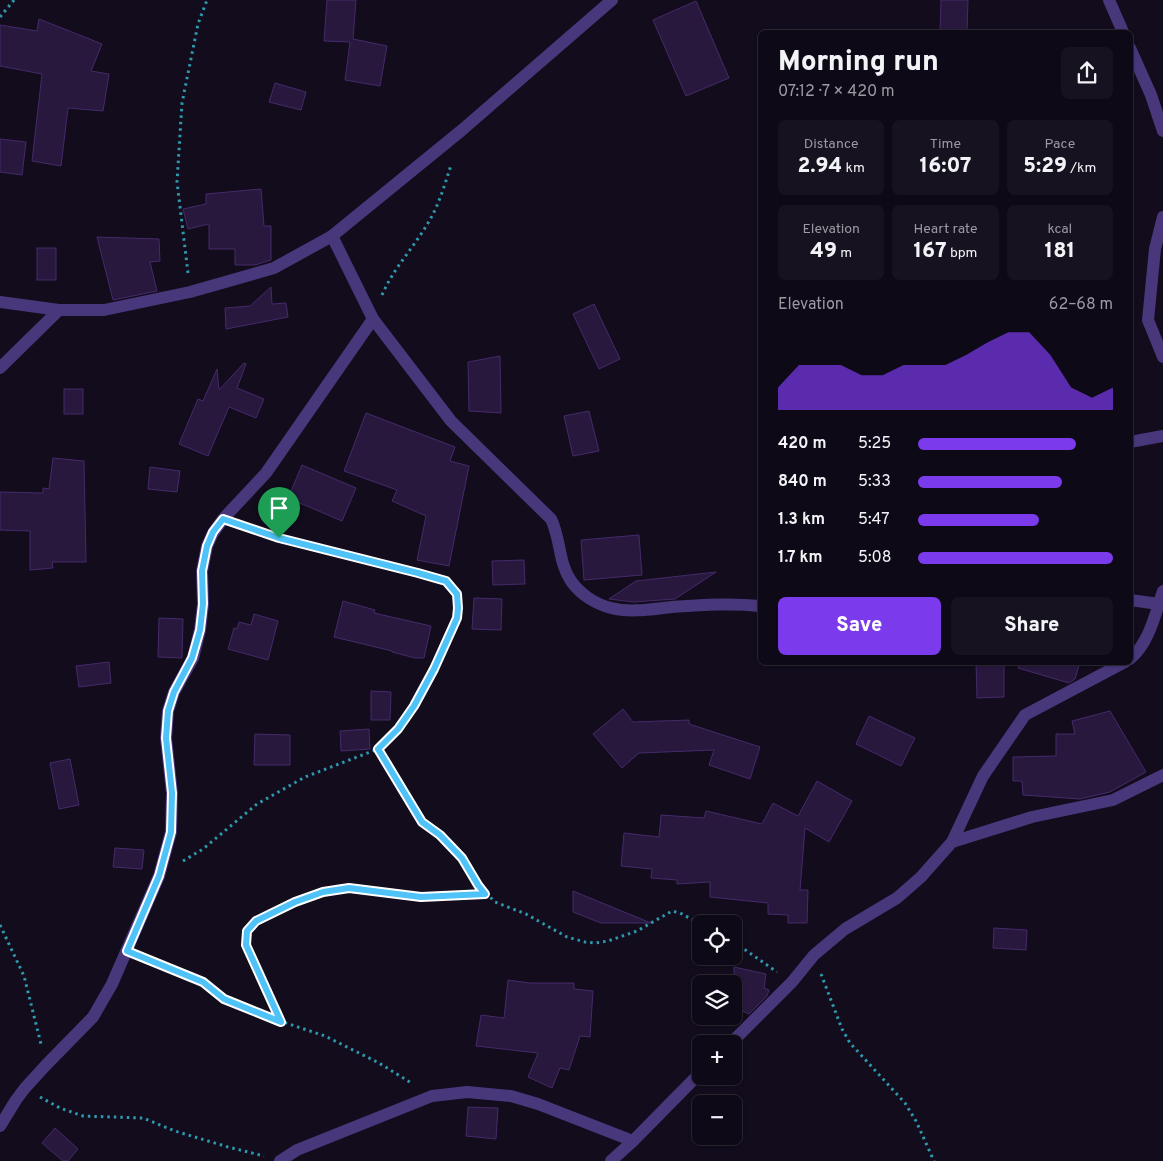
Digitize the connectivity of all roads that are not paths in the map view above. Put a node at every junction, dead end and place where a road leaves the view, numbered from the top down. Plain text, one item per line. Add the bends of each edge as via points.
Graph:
1 (612, 0) edge
2 (1109, 0) edge
3 (1122, 30) edge
4 (1133, 55) edge
5 (1163, 131) edge
6 (1163, 217) edge
7 (332, 236) junction
8 (0, 302) edge
9 (59, 310) junction
10 (373, 319) junction
11 (1163, 357) edge
12 (0, 368) edge
13 (1163, 436) edge
14 (1133, 441) edge
15 (1163, 591) edge
16 (1133, 600) edge
17 (1159, 604) junction
18 (758, 606) edge
19 (1157, 627) edge
20 (1133, 657) edge
21 (1119, 665) edge
22 (1163, 775) edge
23 (952, 842) junction
24 (739, 1035) edge
25 (692, 1081) edge
26 (0, 1126) edge
27 (633, 1141) junction
28 (281, 1161) edge
29 (611, 1161) edge

1 - 7 street via 462,130
2 - 3 street
4 - 5 street
6 - 11 street via 1155,249 1148,320
7 - 9 street via 274,268 190,292 104,310
7 - 10 street
8 - 9 street
9 - 12 street
10 - 18 street via 451,422 551,519 556,528 563,564 581,594 605,606 628,611 718,604
10 - 26 street via 266,473 213,532 202,571 203,604 198,640 168,711 166,738 172,793 171,832 159,876 112,984 93,1017 25,1088
13 - 14 street
15 - 17 street
16 - 17 street
17 - 19 street
19 - 20 street
21 - 23 street via 1025,716 983,776
22 - 23 street via 1113,800 1032,817
23 - 24 street via 922,877 897,898 845,929 814,955
25 - 27 street
27 - 28 street via 511,1096 467,1092 432,1096 297,1150
27 - 29 street

